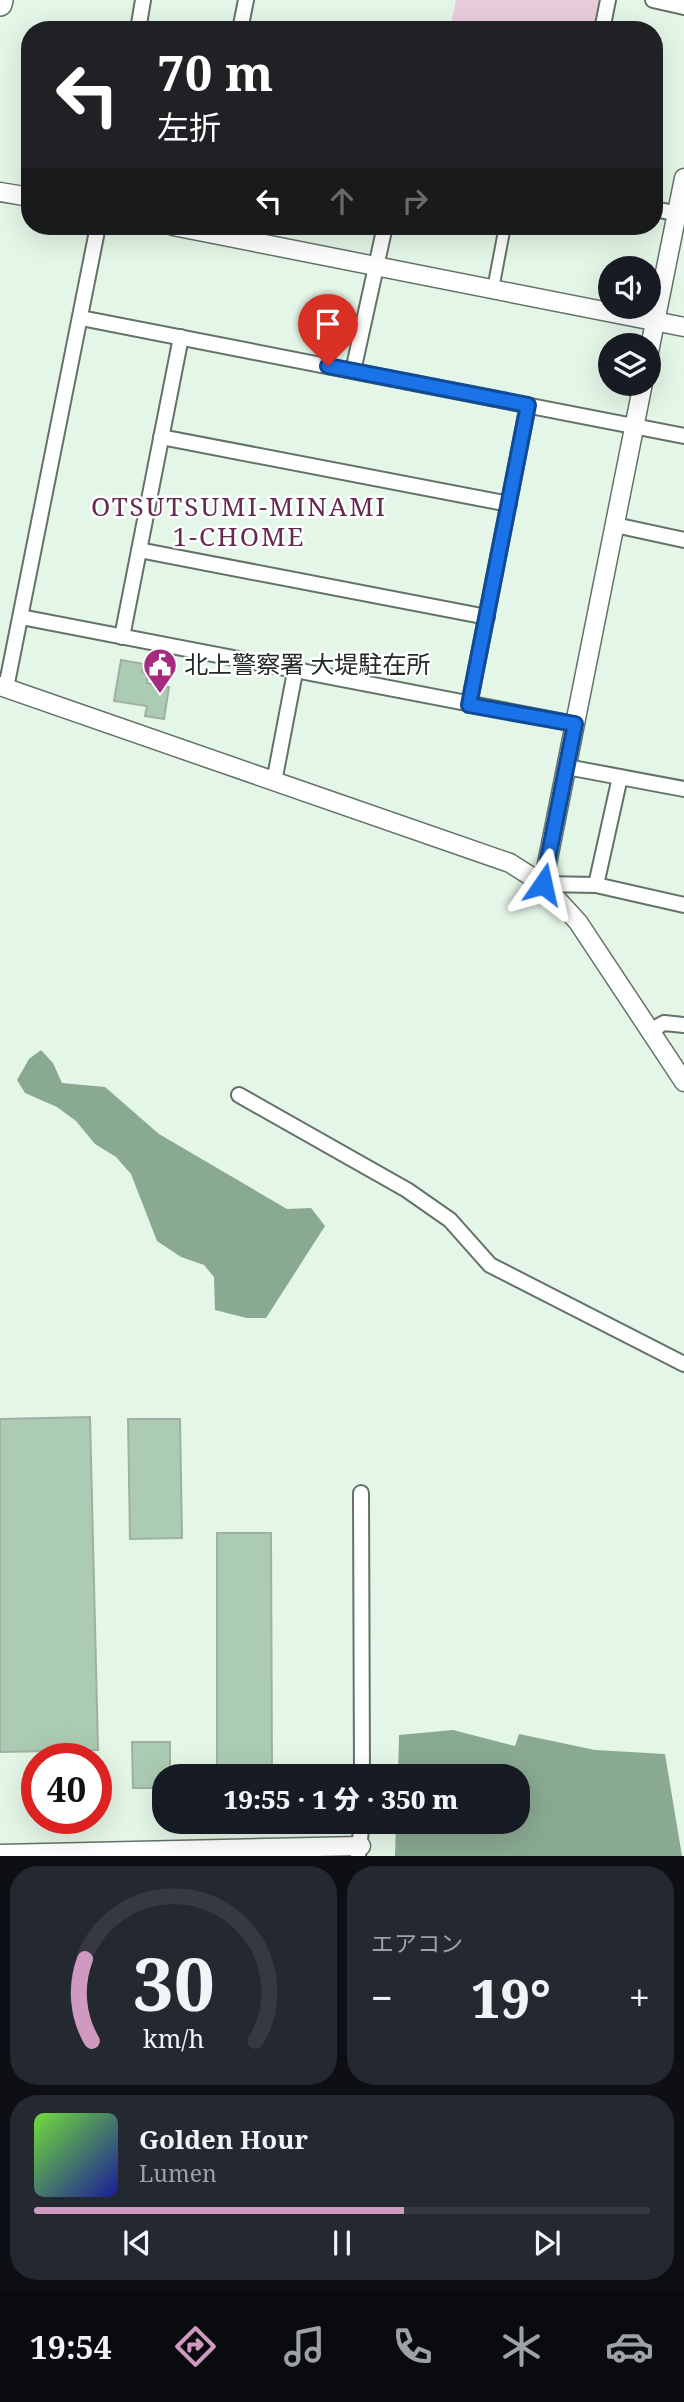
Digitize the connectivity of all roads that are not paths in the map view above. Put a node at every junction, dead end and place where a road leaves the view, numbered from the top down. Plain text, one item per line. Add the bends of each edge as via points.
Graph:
1 (143, 0) edge
2 (246, 0) edge
3 (608, 0) edge
4 (653, 0) edge
5 (684, 6) edge
6 (140, 21) edge
7 (245, 21) edge
8 (603, 21) edge
9 (684, 178) edge
10 (0, 192) edge
11 (21, 196) edge
12 (680, 214) edge
13 (96, 235) edge
14 (219, 235) edge
15 (383, 235) edge
16 (503, 235) edge
17 (376, 266) junction
18 (493, 289) junction
19 (81, 317) junction
20 (655, 321) junction
21 (684, 327) edge
22 (653, 333) edge
23 (181, 337) junction
24 (353, 371) junction
25 (641, 396) edge
26 (528, 405) junction
27 (635, 426) junction
28 (684, 436) edge
29 (161, 437) junction
30 (509, 504) junction
31 (615, 525) junction
32 (684, 540) edge
33 (139, 550) junction
34 (22, 617) junction
35 (486, 617) junction
36 (122, 638) junction
37 (295, 672) junction
38 (3, 687) edge
39 (469, 705) junction
40 (575, 724) junction
41 (567, 766) junction
42 (620, 777) junction
43 (274, 782) junction
44 (684, 789) edge
45 (543, 884) junction
46 (596, 885) junction
47 (684, 905) edge
48 (684, 1025) edge
49 (650, 1031) junction
50 (684, 1082) edge
51 (239, 1095) dead end
52 (684, 1364) edge
53 (360, 1493) dead end
54 (362, 1764) edge
55 (360, 1851) edge
56 (0, 1854) edge

1 - 6 street
2 - 7 street
3 - 8 street
4 - 5 street
9 - 12 street
10 - 11 street
12 - 20 street
13 - 19 street
14 - 17 street
15 - 17 street
16 - 18 street
17 - 18 street
17 - 24 street
18 - 20 street
19 - 23 street
19 - 34 street
20 - 21 street
20 - 22 street
23 - 24 street
23 - 29 street
24 - 26 street
25 - 27 street
26 - 27 street
26 - 30 street
27 - 28 street
27 - 31 street
29 - 30 street
29 - 33 street
30 - 35 street
31 - 32 street
31 - 40 street
33 - 35 street
33 - 36 street
34 - 36 street
34 - 38 street
35 - 39 street
36 - 37 street
37 - 39 street
37 - 43 street
38 - 43 street
39 - 40 street
40 - 41 street
41 - 42 street
41 - 45 street
42 - 44 street
42 - 46 street
43 - 45 street via 469,847 510,863
45 - 46 street
45 - 49 street via 578,922
46 - 47 street
48 - 49 street via 664,1023
49 - 50 street
51 - 52 street via 407,1190 450,1220 490,1265
53 - 54 street
55 - 56 street

